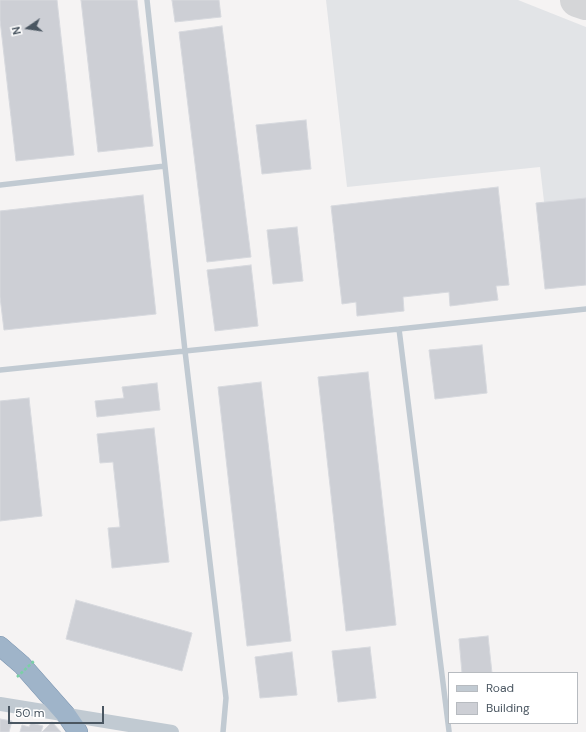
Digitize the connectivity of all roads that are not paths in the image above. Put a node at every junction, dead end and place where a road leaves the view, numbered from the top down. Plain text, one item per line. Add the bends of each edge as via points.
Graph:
1 (147, 0) edge
2 (164, 166) junction
3 (0, 185) edge
4 (586, 309) edge
5 (399, 330) junction
6 (185, 351) junction
7 (0, 370) edge
8 (0, 646) edge
9 (0, 704) edge
10 (67, 716) junction
11 (448, 723) edge
12 (448, 724) edge
13 (449, 731) dead end
14 (78, 732) edge
15 (172, 732) edge
16 (223, 732) edge

1 - 2 lane
2 - 3 lane
2 - 6 lane
4 - 5 lane
5 - 6 lane
5 - 11 lane
6 - 7 lane
6 - 16 lane via 226,698
8 - 10 highway via 22,665
9 - 10 street
10 - 14 highway
10 - 15 street
12 - 13 lane

